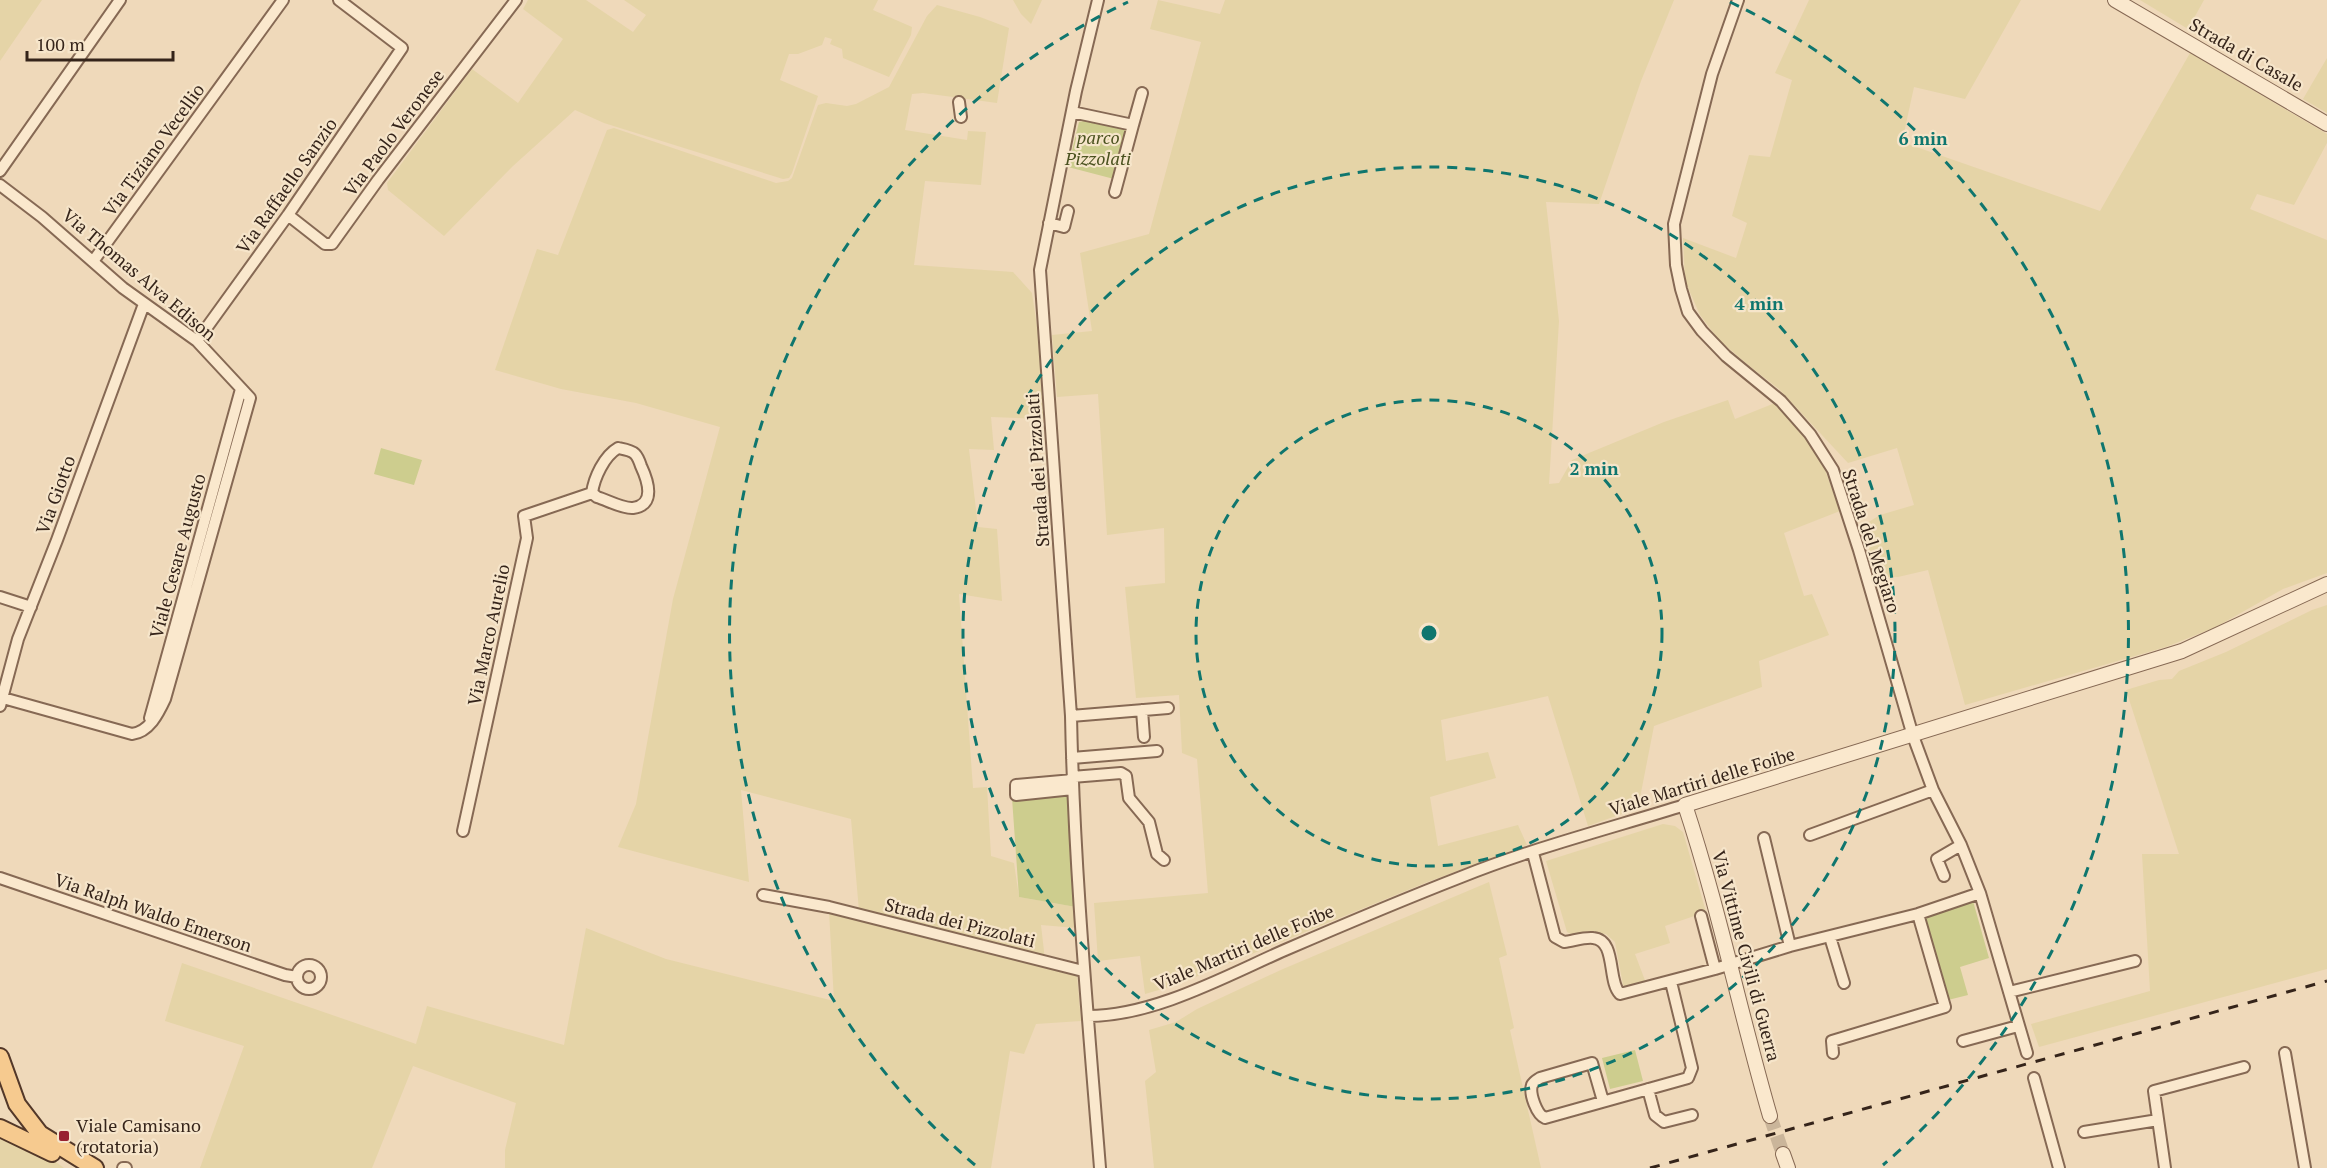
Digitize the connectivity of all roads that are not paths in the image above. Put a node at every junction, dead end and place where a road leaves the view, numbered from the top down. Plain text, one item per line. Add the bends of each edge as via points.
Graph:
1 (120, 0) edge
2 (283, 0) edge
3 (339, 0) edge
4 (516, 0) edge
5 (1098, 0) edge
6 (1738, 0) edge
7 (2115, 0) edge
8 (1142, 93) dead end
9 (959, 102) dead end
10 (1072, 112) junction
11 (961, 117) dead end
12 (1133, 124) junction
13 (2327, 124) edge
14 (0, 171) edge
15 (0, 185) edge
16 (1115, 192) dead end
17 (1068, 211) dead end
18 (288, 215) junction
19 (1049, 223) junction
20 (94, 261) junction
21 (144, 304) junction
22 (197, 341) junction
23 (241, 389) junction
24 (250, 398) joint
25 (592, 493) junction
26 (2327, 584) edge
27 (0, 597) edge
28 (31, 608) junction
29 (1, 702) edge
30 (1168, 708) dead end
31 (1142, 710) junction
32 (1071, 716) junction
33 (142, 730) junction
34 (1913, 736) junction
35 (1144, 737) dead end
36 (1157, 751) dead end
37 (1072, 758) junction
38 (1073, 782) junction
39 (1016, 785) dead end
40 (1933, 790) junction
41 (1685, 806) junction
42 (463, 831) dead end
43 (1810, 835) dead end
44 (1764, 838) dead end
45 (1960, 845) junction
46 (1533, 853) junction
47 (1164, 860) dead end
48 (1944, 876) dead end
49 (0, 878) edge
50 (1980, 893) junction
51 (763, 895) dead end
52 (1918, 914) junction
53 (1701, 916) dead end
54 (1830, 937) junction
55 (1790, 946) junction
56 (2135, 961) dead end
57 (1732, 964) junction
58 (1715, 969) junction
59 (1083, 970) junction
60 (297, 977) dead end
61 (1671, 981) junction
62 (1844, 983) dead end
63 (2009, 992) junction
64 (1088, 1016) junction
65 (2018, 1026) junction
66 (1963, 1041) dead end
67 (1833, 1053) dead end
68 (2027, 1053) dead end
69 (2285, 1053) dead end
70 (0, 1057) edge
71 (2244, 1067) dead end
72 (2034, 1077) dead end
73 (1648, 1089) junction
74 (1604, 1101) junction
75 (1692, 1115) dead end
76 (1770, 1116) tunnel mouth
77 (2158, 1120) junction
78 (0, 1128) edge
79 (2084, 1132) dead end
80 (59, 1151) junction
81 (1783, 1154) tunnel mouth
82 (76, 1168) edge
83 (95, 1168) edge
84 (1100, 1168) edge
85 (1788, 1168) edge
86 (2059, 1168) edge
87 (2165, 1168) edge
88 (2305, 1168) edge

1 - 14 street
2 - 20 street, Via Tiziano Vecellio
3 - 18 street, Via Raffaello Sanzio via 402,48
4 - 18 street, Via Paolo Veronese via 332,244 325,244
5 - 10 street, Strada dei Pizzolati
6 - 34 street, Strada del Megiaro via 1712,74 1674,224 1681,289 1688,312 1702,331 1781,401 1810,434 1833,470
7 - 13 street, Strada di Casale
8 - 12 street
9 - 11 street
10 - 12 street
10 - 19 street, Strada dei Pizzolati
12 - 16 street
15 - 20 street, Via Thomas Alva Edison
17 - 19 street via 1064,227
18 - 22 street, Via Raffaello Sanzio
19 - 32 street, Strada dei Pizzolati via 1040,270
20 - 21 street, Via Thomas Alva Edison
21 - 22 street, Via Thomas Alva Edison
21 - 28 street, Via Giotto
22 - 23 street, Via Thomas Alva Edison
23 - 24 street, Via Thomas Alva Edison
23 - 33 street, Viale Cesare Augusto via 152,714
24 - 33 street, Viale Cesare Augusto via 165,699 156,718
25 - 25 street via 609,453 618,448 636,454 649,493 642,505 631,509
25 - 42 street, Via Marco Aurelio via 524,516 527,538
26 - 34 street, Viale Martiri delle Foibe via 2182,651
27 - 28 street
28 - 29 street, Via Giotto
29 - 33 street via 132,734
30 - 31 street
31 - 32 street
31 - 35 street
32 - 37 street, Strada dei Pizzolati
34 - 40 street, Strada del Megiaro
34 - 41 street, Viale Martiri delle Foibe
36 - 37 street
37 - 38 street, Strada dei Pizzolati
38 - 39 street via 1016,795
38 - 47 street via 1121,773 1126,776 1129,798 1149,822 1157,854
38 - 59 street, Strada dei Pizzolati
40 - 43 street
40 - 45 street, Strada del Megiaro
41 - 46 street, Viale Martiri delle Foibe
41 - 57 street, Via Vittime Civili di Guerra
44 - 55 street
45 - 48 street via 1937,859
45 - 50 street, Strada del Megiaro
46 - 61 street via 1555,937 1564,942 1600,940 1608,950 1613,983 1620,994
46 - 64 street, Viale Martiri delle Foibe via 1462,876 1156,1004
49 - 60 street, Via Ralph Waldo Emerson
50 - 52 street
50 - 63 street, Strada del Megiaro
51 - 59 street, Strada dei Pizzolati via 826,902
52 - 54 street
52 - 67 street via 1945,1007 1832,1041
53 - 58 street
54 - 55 street
54 - 62 street
55 - 57 street
56 - 63 street
57 - 58 street
57 - 76 street, Via Vittime Civili di Guerra
58 - 61 street
59 - 64 street, Strada dei Pizzolati
61 - 73 street via 1692,1071 1688,1078
63 - 65 street, Strada del Megiaro
64 - 84 street, Strada dei Pizzolati
65 - 66 street
65 - 68 street, Strada del Megiaro
69 - 88 street
70 - 80 main road via 17,1104
71 - 77 street via 2154,1091
72 - 86 street
73 - 74 street
73 - 75 street via 1655,1115 1664,1122
74 - 74 street via 1592,1063 1540,1078 1531,1089 1538,1113 1545,1118
77 - 79 street
77 - 87 street
78 - 80 main road
80 - 82 main road
80 - 83 main road
81 - 85 street

